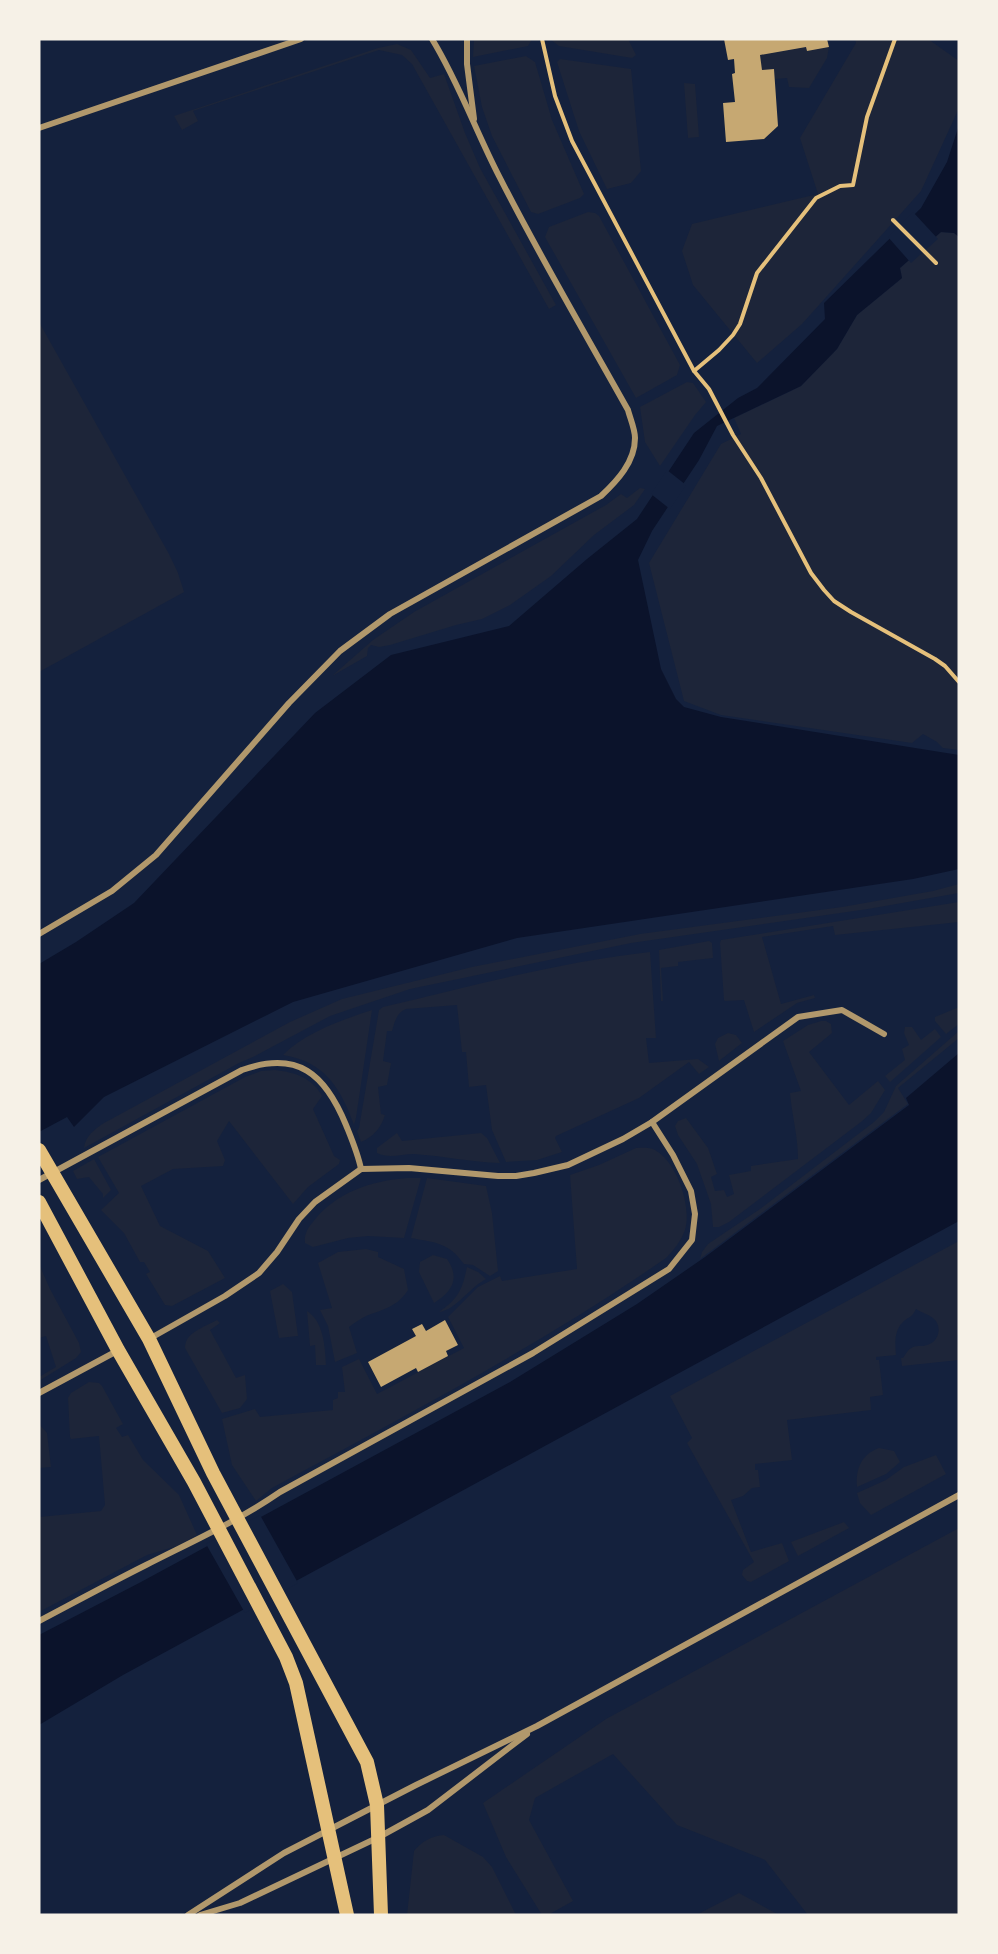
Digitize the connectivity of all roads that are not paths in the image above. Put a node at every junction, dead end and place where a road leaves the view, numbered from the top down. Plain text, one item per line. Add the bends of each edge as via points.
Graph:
1 (301, 39) edge
2 (432, 39) edge
3 (467, 39) edge
4 (475, 122) junction
5 (39, 128) edge
6 (39, 934) edge
7 (884, 1034) dead end
8 (652, 1122) junction
9 (39, 1150) edge
10 (361, 1169) junction
11 (39, 1179) edge
12 (39, 1202) edge
13 (149, 1339) junction
14 (118, 1350) junction
15 (39, 1392) edge
16 (959, 1495) edge
17 (39, 1621) edge
18 (537, 1726) junction
19 (377, 1805) junction
20 (328, 1831) junction
21 (379, 1837) junction
22 (333, 1858) junction
23 (188, 1915) edge
24 (200, 1915) edge
25 (347, 1915) edge
26 (381, 1915) edge

1 - 5 street
2 - 4 street
3 - 4 street
4 - 6 street via 526,228 628,410 635,438 630,460 602,496 390,614 340,651 289,703 156,855 112,891
7 - 8 street via 842,1010 798,1017
8 - 10 street via 568,1165 516,1176 409,1168
8 - 17 street via 692,1191 695,1214 692,1240 669,1269 533,1353 176,1551
9 - 13 main road
10 - 11 street via 338,1106 325,1085 299,1066 276,1062 242,1070
10 - 13 street via 315,1202 259,1273
12 - 14 main road
13 - 19 main road via 213,1473 367,1762
14 - 15 street
14 - 20 main road via 194,1482 286,1657 296,1683
16 - 18 street
18 - 19 street
18 - 21 street via 428,1810
19 - 20 street
19 - 21 main road
20 - 22 main road
20 - 23 street via 284,1853
21 - 22 street
21 - 26 main road
22 - 24 street via 240,1903
22 - 25 main road

